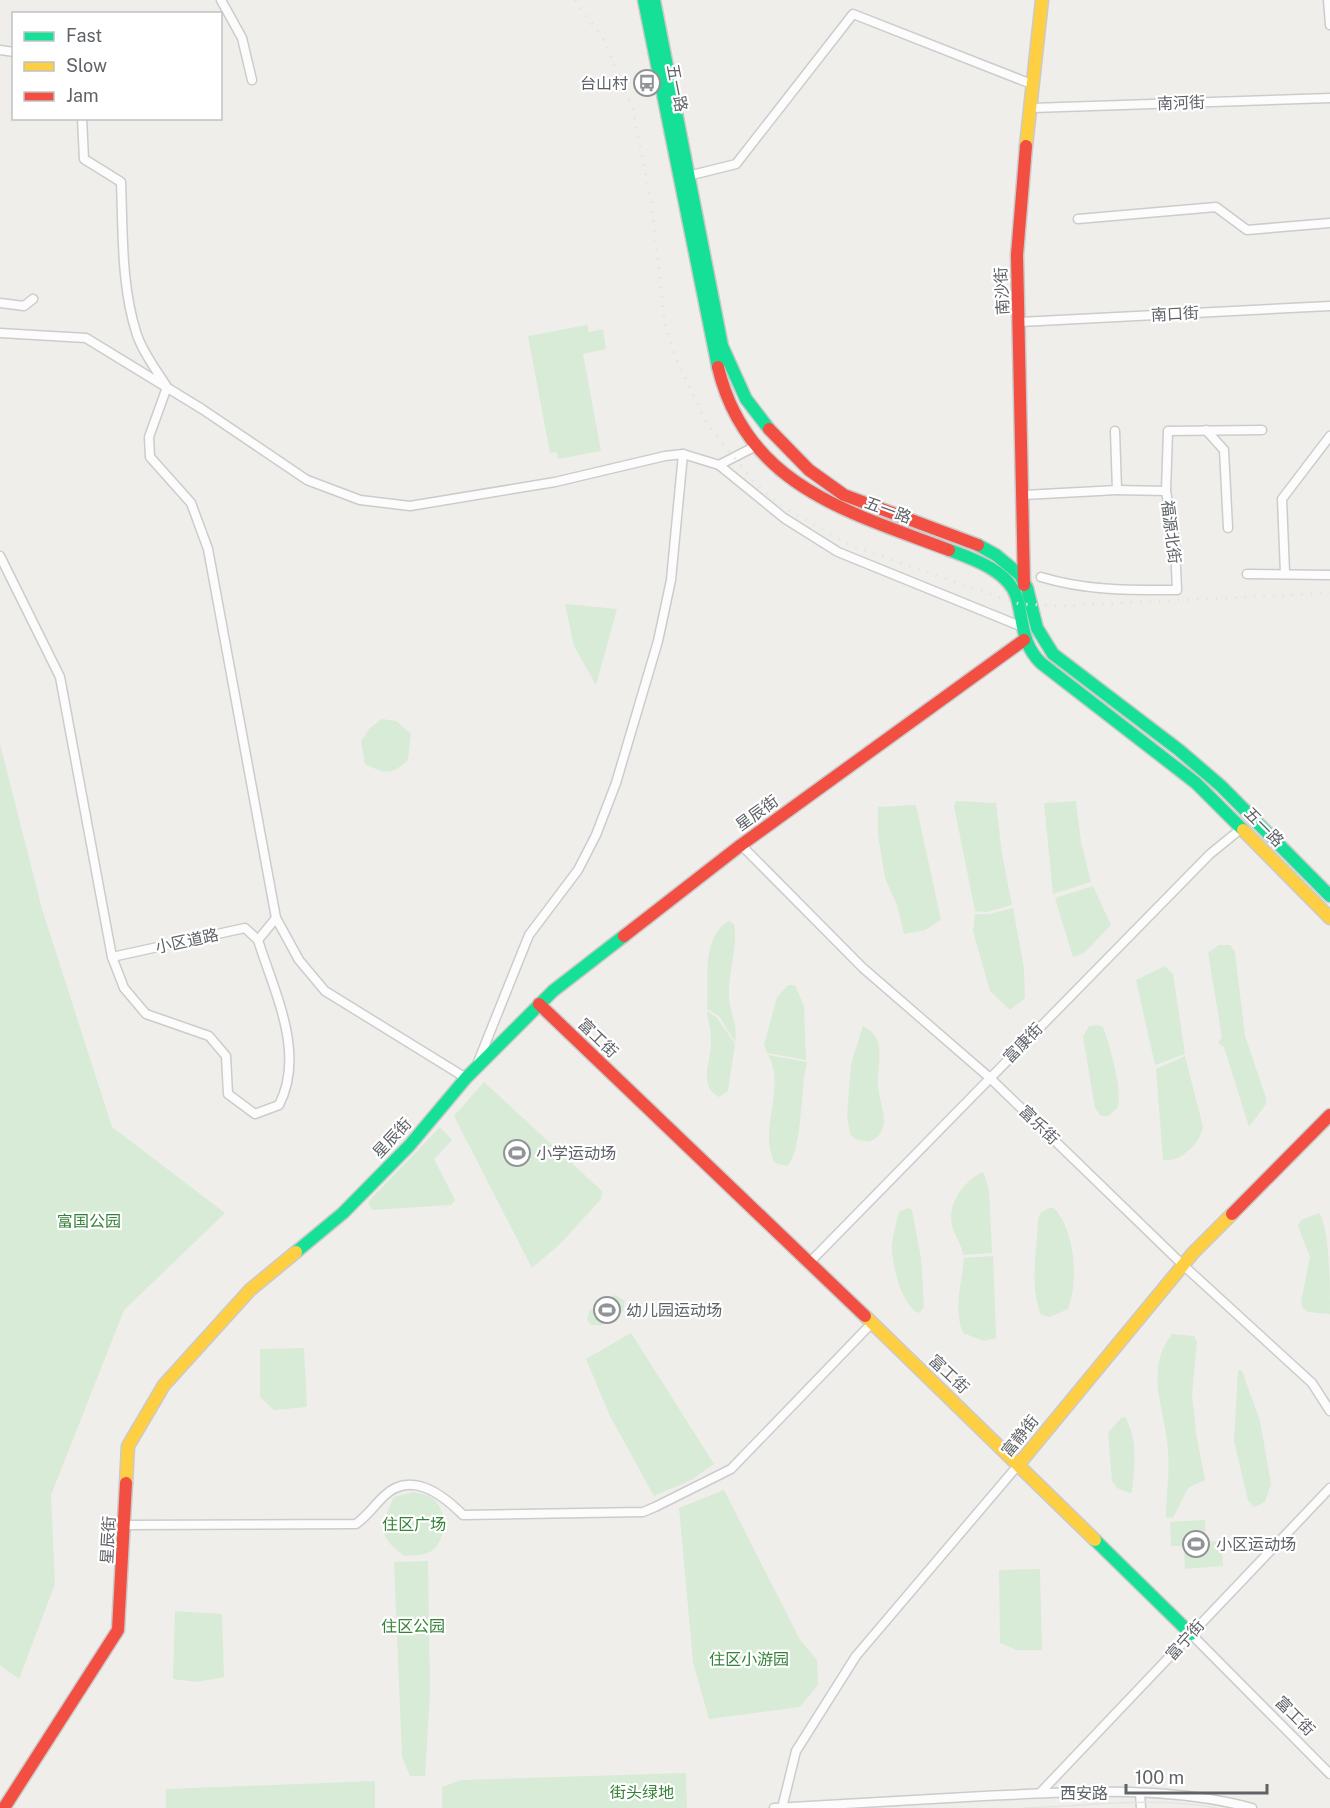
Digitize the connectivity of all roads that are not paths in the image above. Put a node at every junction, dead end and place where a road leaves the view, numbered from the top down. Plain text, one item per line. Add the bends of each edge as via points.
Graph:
1 (221, 0) edge
2 (644, 0) edge
3 (654, 0) edge
4 (1042, 0) edge
5 (1328, 0) edge
6 (1330, 25) edge
7 (252, 80) dead end
8 (1034, 85) junction
9 (1330, 98) edge
10 (1032, 108) junction
11 (82, 120) edge
12 (683, 177) junction
13 (1078, 219) dead end
14 (1330, 223) edge
15 (33, 299) dead end
16 (0, 303) edge
17 (1330, 306) edge
18 (1020, 322) junction
19 (0, 333) edge
20 (167, 387) junction
21 (1206, 430) junction
22 (1262, 430) dead end
23 (1115, 431) dead end
24 (1330, 436) edge
25 (756, 446) junction
26 (683, 454) junction
27 (719, 465) junction
28 (1117, 490) junction
29 (1166, 491) junction
30 (1024, 495) junction
31 (1227, 528) dead end
32 (0, 556) edge
33 (1285, 573) junction
34 (1247, 574) dead end
35 (1330, 575) edge
36 (1041, 577) dead end
37 (1025, 582) junction
38 (1019, 604) junction
39 (1020, 626) junction
40 (1024, 640) junction
41 (1242, 828) junction
42 (741, 845) junction
43 (1330, 896) edge
44 (276, 918) junction
45 (1330, 918) edge
46 (258, 940) junction
47 (112, 957) junction
48 (539, 1004) junction
49 (477, 1067) junction
50 (466, 1078) junction
51 (990, 1078) junction
52 (1330, 1115) edge
53 (809, 1263) junction
54 (1183, 1265) junction
55 (871, 1324) junction
56 (1330, 1411) edge
57 (1019, 1464) junction
58 (1330, 1488) edge
59 (126, 1525) junction
60 (1191, 1634) junction
61 (1330, 1774) edge
62 (1040, 1793) junction
63 (1140, 1793) junction
64 (4, 1808) edge
65 (774, 1808) edge
66 (782, 1808) edge
67 (1141, 1808) edge
68 (1249, 1808) edge

1 - 7 street via 242,38
2 - 12 street, 五一路
3 - 12 street, 五一路
4 - 8 street, 南沙街
5 - 6 street
8 - 10 street, 南沙街
8 - 12 street via 853,14 736,164
9 - 10 street, 南河街
10 - 18 street, 南沙街 via 1019,209
11 - 20 street via 84,159 121,182 129,303 137,336
12 - 25 street, 五一路 via 712,348 726,399
12 - 37 street, 五一路 via 722,346 756,415 804,465 842,494 965,540 1007,564
13 - 14 street via 1216,207 1247,230
15 - 16 street via 24,306
17 - 18 street, 南口街
18 - 30 street, 南沙街
19 - 20 street via 86,338
20 - 26 street via 307,480 360,500 410,506 555,482
20 - 44 street via 149,437 150,457 191,503 208,549
21 - 22 street, 福源北街
21 - 29 street, 福源北街 via 1168,430
21 - 31 street via 1224,450
23 - 28 street
24 - 33 street via 1282,499
25 - 27 street
25 - 38 street, 五一路 via 781,474 830,505 955,553 997,574 1015,591
26 - 27 street
26 - 49 street via 671,580 655,651 616,783 578,870 529,935
27 - 39 street via 784,518 838,552
28 - 29 street
28 - 30 street
29 - 36 street, 福源北街 via 1177,590 1107,590
30 - 37 street, 南沙街
32 - 47 street via 60,677
33 - 34 street
33 - 35 street
37 - 38 street
37 - 43 street, 五一路 via 1035,623 1053,654 1221,786
38 - 39 street, 五一路
39 - 40 street, 五一路
40 - 41 street, 五一路 via 1041,663 1196,783
40 - 42 street, 星辰街
41 - 45 street, 五一路
41 - 51 street, 富康街 via 1210,854
42 - 48 street, 星辰街
42 - 51 street, 富乐街 via 863,968
44 - 46 street
44 - 50 street via 299,960 325,991
46 - 47 street, 小区道路 via 245,928
46 - 47 street via 290,1052 289,1086 279,1105 255,1113 228,1094 226,1056 210,1036 147,1014 123,988
48 - 49 street, 星辰街
48 - 53 street, 富工街
49 - 50 street, 星辰街
50 - 59 street, 星辰街 via 409,1146 343,1213 250,1290 164,1385 128,1446
51 - 53 street, 富康街
51 - 54 street, 富乐街
52 - 54 street, 富静街
53 - 55 street, 富工街
54 - 56 street, 富乐街 via 1312,1383
54 - 57 street, 富静街
55 - 57 street, 富工街
55 - 59 street via 731,1469 643,1512 463,1515 445,1497 417,1483 399,1485 356,1524
57 - 60 street, 富工街
57 - 66 street, 富静街 via 856,1656 796,1751
58 - 60 street, 富宁街
59 - 64 street, 星辰街 via 118,1630
60 - 61 street, 富工街
60 - 62 street, 富宁街
62 - 63 street, 西安路
62 - 66 street, 西安路
63 - 67 street
63 - 68 street, 西安路 via 1216,1800
65 - 66 street, 西安路

